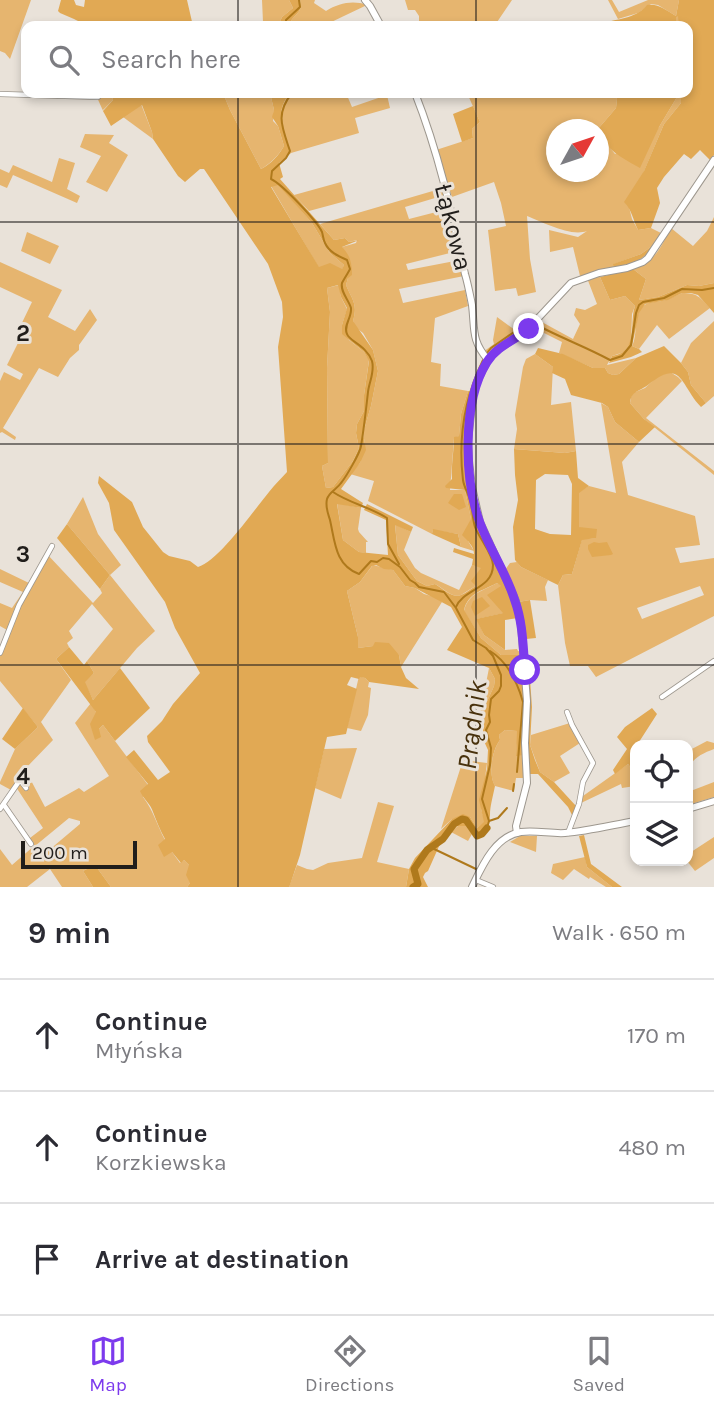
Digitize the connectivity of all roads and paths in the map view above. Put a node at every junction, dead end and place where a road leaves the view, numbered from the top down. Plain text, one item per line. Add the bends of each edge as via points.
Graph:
1 (366, 1) edge
2 (378, 21) edge
3 (0, 94) edge
4 (21, 95) edge
5 (417, 98) edge
6 (714, 160) edge
7 (488, 360) junction
8 (52, 546) dead end
9 (0, 653) edge
10 (714, 661) edge
11 (662, 697) dead end
12 (567, 712) dead end
13 (26, 788) dead end
14 (714, 801) edge
15 (2, 807) edge
16 (693, 807) edge
17 (630, 822) edge
18 (568, 832) junction
19 (517, 833) junction
20 (31, 844) dead end
21 (474, 883) edge
22 (493, 887) edge

1 - 2 street
3 - 4 street
5 - 7 street, Łąkowa via 449,201 475,340
6 - 7 street via 643,262 571,284 527,330
7 - 19 street via 473,395 469,461 480,522 516,601 521,625 527,783
8 - 9 street via 19,605
10 - 11 street
12 - 18 street via 593,763
13 - 15 street via 20,780
14 - 16 street
15 - 20 street
17 - 18 street
18 - 19 street
19 - 21 street via 492,852
21 - 22 street

